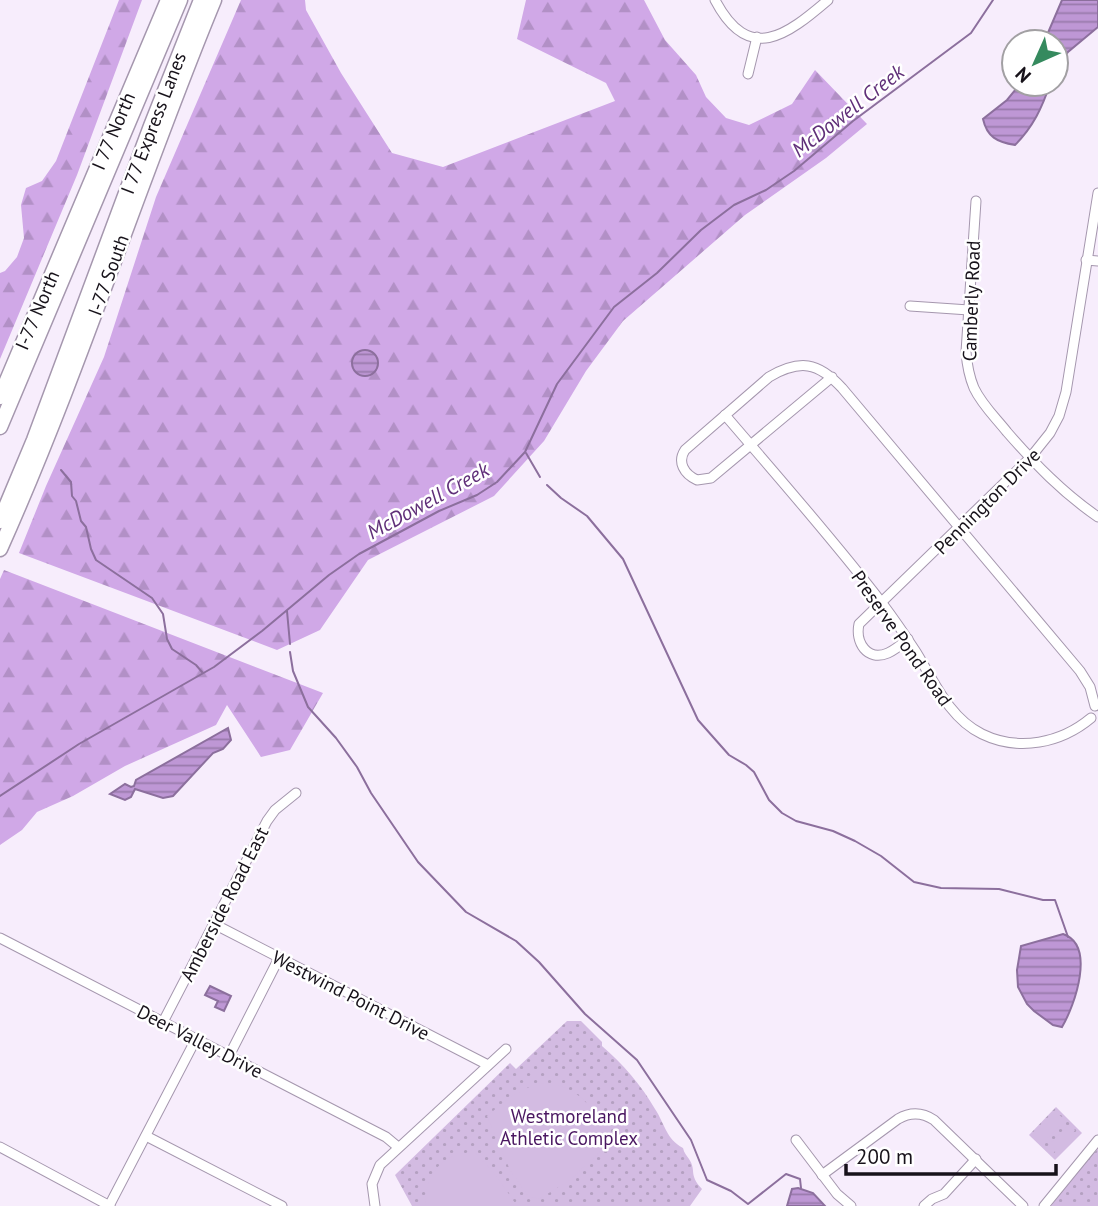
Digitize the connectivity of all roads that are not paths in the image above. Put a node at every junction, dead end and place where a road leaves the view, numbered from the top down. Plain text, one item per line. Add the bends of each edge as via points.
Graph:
1 (168, 0) edge
2 (180, 0) edge
3 (201, 0) edge
4 (214, 0) edge
5 (715, 0) edge
6 (828, 0) edge
7 (757, 37) junction
8 (748, 74) dead end
9 (1098, 193) edge
10 (976, 201) dead end
11 (1086, 260) junction
12 (1098, 261) edge
13 (57, 262) junction
14 (910, 306) dead end
15 (969, 310) junction
16 (38, 337) junction
17 (832, 377) junction
18 (0, 397) edge
19 (725, 415) junction
20 (0, 427) edge
21 (750, 445) junction
22 (1030, 458) junction
23 (1098, 517) edge
24 (0, 521) edge
25 (959, 529) junction
26 (0, 549) edge
27 (883, 604) junction
28 (908, 639) junction
29 (1096, 706) edge
30 (1095, 719) edge
31 (296, 793) dead end
32 (214, 924) junction
33 (0, 938) edge
34 (279, 958) junction
35 (163, 1022) junction
36 (196, 1039) junction
37 (506, 1049) dead end
38 (229, 1056) junction
39 (488, 1065) junction
40 (146, 1136) junction
41 (796, 1140) dead end
42 (1098, 1140) edge
43 (0, 1147) edge
44 (398, 1147) junction
45 (0, 1153) edge
46 (976, 1159) junction
47 (38, 1168) junction
48 (822, 1175) junction
49 (944, 1194) junction
50 (109, 1206) edge
51 (282, 1206) edge
52 (375, 1206) edge
53 (851, 1206) edge
54 (924, 1206) edge
55 (942, 1206) edge
56 (1023, 1206) edge
57 (1044, 1206) edge

1 - 13 highway, I 77 North
2 - 16 highway, I 77 Express Lanes
3 - 24 highway, I 77 Express Lanes
4 - 26 highway, I-77 South
5 - 7 street via 728,22
6 - 7 street via 788,32
7 - 8 street
9 - 11 street, Pennington Drive
10 - 15 street, Camberly Road
11 - 12 street
11 - 22 street, Pennington Drive via 1062,409
13 - 16 highway
13 - 18 highway, I-77 North
14 - 15 street
15 - 22 street, Camberly Road via 967,360 973,386
16 - 20 highway, I 77 Express Lanes
17 - 19 street via 813,366 781,370
17 - 21 street
17 - 25 street
19 - 21 street, Preserve Pond Road
19 - 21 street via 685,450 681,461 686,473 697,480 711,478
21 - 27 street, Preserve Pond Road
22 - 23 street, Camberly Road
22 - 25 street, Pennington Drive
25 - 27 street, Pennington Drive
25 - 29 street via 1086,679
27 - 28 street, Preserve Pond Road
27 - 28 street, Pennington Drive via 859,624 860,645 878,655
28 - 30 street, Preserve Pond Road via 954,712 982,734 1032,744 1070,733
29 - 30 street via 1089,711
31 - 32 street, Amberside Road East via 267,821
32 - 34 street, Westwind Point Drive
32 - 35 street, Amberside Road East
33 - 35 street, Deer Valley Drive
34 - 38 street
34 - 39 street, Westwind Point Drive
35 - 36 street, Deer Valley Drive
36 - 38 street, Deer Valley Drive
36 - 40 street
37 - 39 street
38 - 44 street, Deer Valley Drive
39 - 44 street
40 - 50 street
40 - 51 street
41 - 48 street
42 - 57 street
43 - 47 street
44 - 52 street via 374,1178
45 - 47 street
46 - 48 street via 934,1120 914,1113 898,1119
46 - 49 street
46 - 56 street
47 - 50 street
48 - 53 street
49 - 54 street
49 - 55 street

